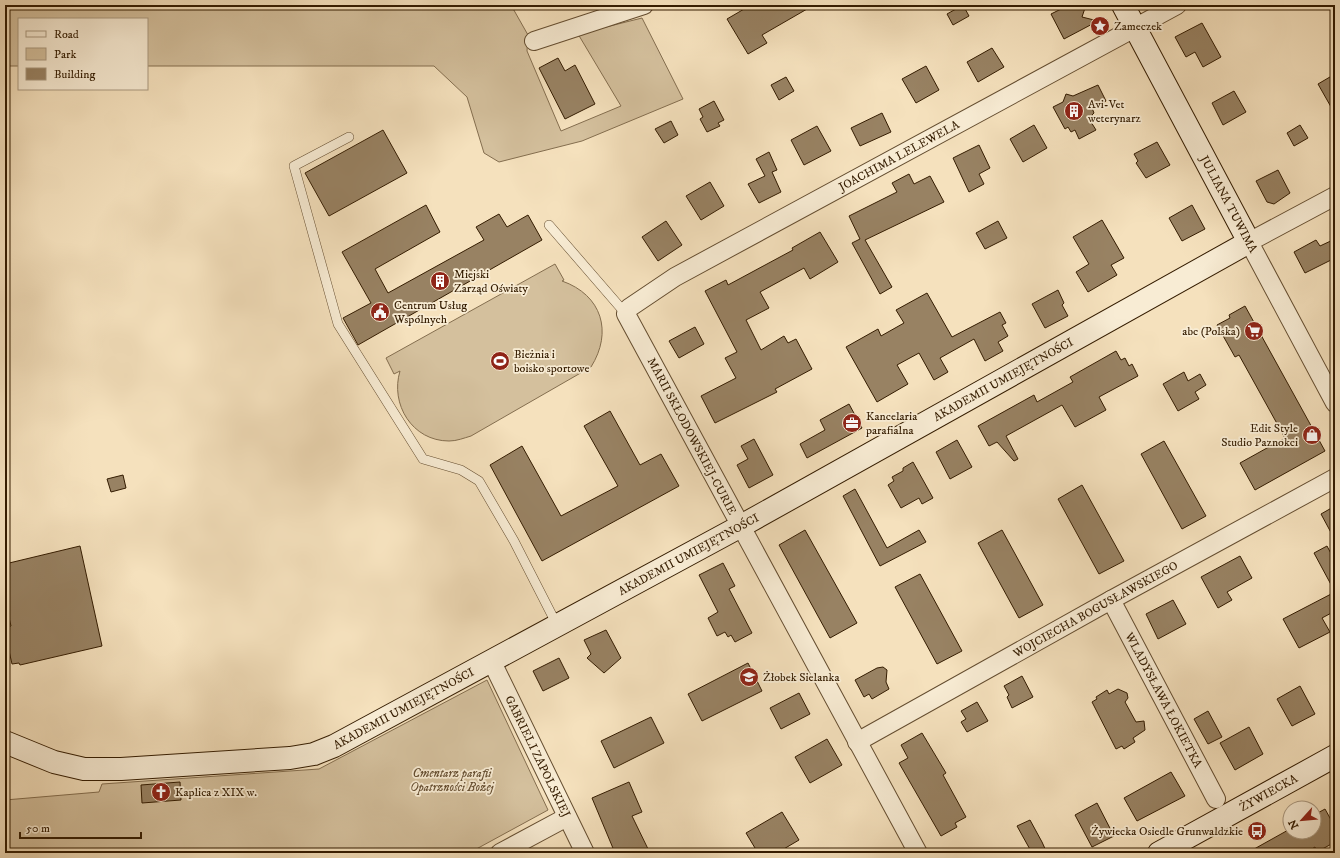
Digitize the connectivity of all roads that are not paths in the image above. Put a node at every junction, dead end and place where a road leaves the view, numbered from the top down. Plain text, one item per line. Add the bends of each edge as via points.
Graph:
1 (644, 5) edge
2 (1123, 5) edge
3 (1177, 5) edge
4 (606, 11) edge
5 (1135, 28) junction
6 (534, 41) dead end
7 (349, 137) dead end
8 (1335, 196) edge
9 (549, 225) dead end
10 (1249, 242) junction
11 (626, 314) junction
12 (1335, 403) edge
13 (1335, 478) edge
14 (741, 526) junction
15 (1111, 600) junction
16 (557, 624) junction
17 (491, 660) junction
18 (5, 742) edge
19 (857, 742) junction
20 (1335, 756) edge
21 (1216, 800) dead end
22 (567, 816) junction
23 (500, 853) edge
24 (585, 853) edge
25 (918, 853) edge
26 (1159, 853) edge

1 - 4 street
2 - 5 street, JULIANA TUWIMA
3 - 5 street, JOACHIMA LELEWELA
4 - 6 street
5 - 10 street, JULIANA TUWIMA
5 - 11 street, JOACHIMA LELEWELA via 675,278 629,308
7 - 16 lane via 294,166 338,324 423,459 461,470 479,481
8 - 10 street, AKADEMII UMIEJĘTNOŚCI
9 - 11 lane
10 - 12 street, JULIANA TUWIMA
10 - 14 street, AKADEMII UMIEJĘTNOŚCI
11 - 14 street, MARII SKŁODOWSKIEJ-CURIE
13 - 15 street, WOJCIECHA BOGUSŁAWSKIEGO
14 - 16 street, AKADEMII UMIEJĘTNOŚCI
14 - 19 street, MARII SKŁODOWSKIEJ-CURIE
15 - 19 street, WOJCIECHA BOGUSŁAWSKIEGO
15 - 21 street, WLADYSŁAWA ŁOKIETKA
16 - 17 street, AKADEMII UMIEJĘTNOŚCI
17 - 18 street, AKADEMII UMIEJĘTNOŚCI via 334,746 314,754 290,758 84,769 54,762
17 - 22 street, GABRIELI ZAPOLSKIEJ
19 - 25 street, MARII SKŁODOWSKIEJ-CURIE
20 - 26 street, ŻYWIECKA
22 - 23 street
22 - 24 street, GABRIELI ZAPOLSKIEJ

